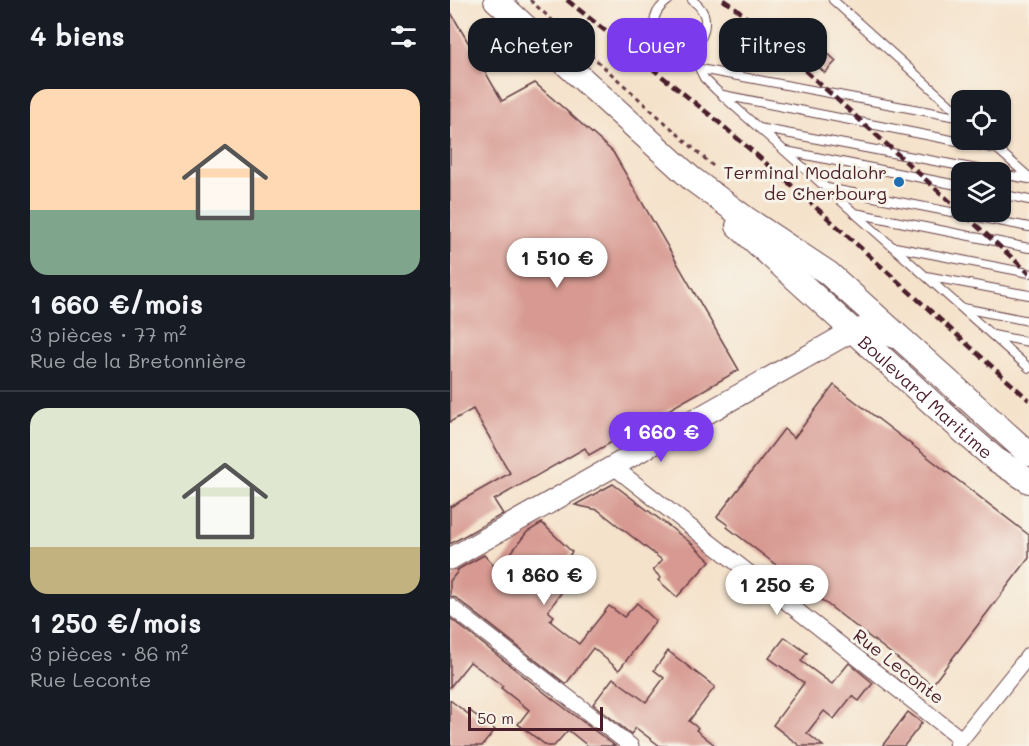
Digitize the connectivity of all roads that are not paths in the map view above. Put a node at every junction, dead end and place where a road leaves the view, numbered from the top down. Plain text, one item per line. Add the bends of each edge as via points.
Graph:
1 (496, 0) edge
2 (669, 0) edge
3 (833, 0) edge
4 (697, 1) edge
5 (657, 18) edge
6 (705, 18) edge
7 (707, 70) edge
8 (701, 72) edge
9 (721, 94) junction
10 (951, 107) edge
11 (951, 115) edge
12 (758, 128) junction
13 (951, 139) edge
14 (999, 150) edge
15 (784, 151) junction
16 (951, 164) edge
17 (1011, 176) edge
18 (1029, 178) edge
19 (692, 179) junction
20 (951, 184) edge
21 (825, 187) junction
22 (1011, 196) edge
23 (1029, 200) edge
24 (854, 212) junction
25 (1029, 227) edge
26 (893, 247) junction
27 (1029, 248) edge
28 (1029, 273) edge
29 (925, 275) junction
30 (1029, 295) edge
31 (962, 308) junction
32 (1029, 321) edge
33 (852, 331) junction
34 (898, 334) junction
35 (992, 335) junction
36 (1029, 342) edge
37 (1029, 368) edge
38 (1029, 454) edge
39 (614, 468) junction
40 (1029, 481) edge
41 (450, 559) edge
42 (450, 606) edge
43 (1029, 655) edge
44 (958, 742) edge
45 (631, 746) edge

1 - 19 main road
2 - 5 lane via 657,12
3 - 10 lane
4 - 6 lane
7 - 11 lane
8 - 9 lane
9 - 12 lane
9 - 13 lane
12 - 15 lane
12 - 16 lane
14 - 18 lane
15 - 20 lane
15 - 21 lane
17 - 18 lane
19 - 33 main road, Boulevard Maritime via 716,206
19 - 34 main road, Boulevard Maritime via 828,273
21 - 24 lane
21 - 25 lane
22 - 23 lane
24 - 26 lane
24 - 27 lane
26 - 28 lane
26 - 29 lane
29 - 30 lane
29 - 31 lane
31 - 32 lane
31 - 35 lane
33 - 34 street via 874,327 885,334
33 - 39 street
33 - 40 main road, Boulevard Maritime via 965,433
34 - 38 main road, Boulevard Maritime
35 - 36 lane
35 - 37 lane
39 - 41 street
39 - 44 street, Rue Leconte
42 - 45 street
43 - 44 street

